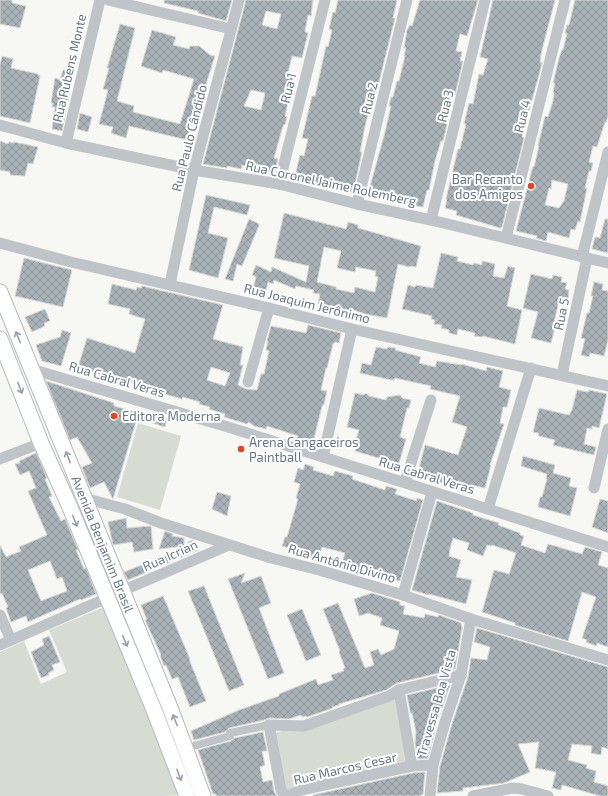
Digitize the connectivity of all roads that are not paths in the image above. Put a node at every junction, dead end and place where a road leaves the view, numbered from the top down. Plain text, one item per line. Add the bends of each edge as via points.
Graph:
1 (100, 0) edge
2 (108, 0) edge
3 (239, 0) edge
4 (325, 0) edge
5 (407, 0) edge
6 (485, 0) edge
7 (565, 0) edge
8 (231, 29) junction
9 (0, 125) edge
10 (66, 142) junction
11 (608, 152) edge
12 (194, 170) junction
13 (279, 184) junction
14 (357, 204) junction
15 (431, 220) junction
16 (506, 238) junction
17 (0, 243) edge
18 (584, 257) junction
19 (608, 263) edge
20 (170, 284) junction
21 (0, 292) edge
22 (269, 308) junction
23 (352, 329) junction
24 (0, 339) edge
25 (531, 368) junction
26 (31, 369) junction
27 (562, 375) junction
28 (248, 382) dead end
29 (608, 386) edge
30 (431, 400) dead end
31 (608, 429) edge
32 (41, 443) junction
33 (323, 457) junction
34 (0, 458) edge
35 (405, 482) junction
36 (594, 488) dead end
37 (432, 492) junction
38 (84, 498) junction
39 (69, 505) junction
40 (488, 509) junction
41 (229, 545) junction
42 (608, 547) edge
43 (122, 591) junction
44 (403, 596) junction
45 (107, 598) junction
46 (0, 615) edge
47 (470, 619) junction
48 (11, 640) junction
49 (0, 645) edge
50 (608, 660) edge
51 (151, 662) junction
52 (136, 668) junction
53 (461, 676) junction
54 (399, 690) junction
55 (269, 725) junction
56 (186, 748) junction
57 (433, 765) junction
58 (412, 766) junction
59 (521, 792) edge
60 (284, 794) edge
61 (187, 796) edge
62 (203, 796) edge
63 (430, 796) edge
64 (473, 796) edge
65 (548, 796) edge

1 - 10 street, Rua Rubens Monte
2 - 8 street
3 - 8 street, Rua Paulo Cândido
4 - 13 street, Rua 1
5 - 14 street, Rua 2
6 - 15 street, Rua 3
7 - 16 street, Rua 4
8 - 12 street, Rua Paulo Cândido
9 - 10 street, Rua Coronel Jaime Rolemberg
10 - 12 street, Rua Coronel Jaime Rolemberg
11 - 18 street, Rua 5
12 - 13 street, Rua Coronel Jaime Rolemberg
12 - 20 street, Rua Paulo Cândido
13 - 14 street, Rua Coronel Jaime Rolemberg
14 - 15 street, Rua Coronel Jaime Rolemberg
15 - 16 street, Rua Coronel Jaime Rolemberg
16 - 18 street, Rua Coronel Jaime Rolemberg
17 - 20 street, Rua Joaquim Jerônimo
18 - 19 street, Rua Coronel Jaime Rolemberg
18 - 27 street, Rua 5
20 - 22 street, Rua Joaquim Jerônimo
26 -> 21 main road, Avenida Benjamim Brasil
22 - 23 street, Rua Joaquim Jerônimo
22 - 28 street
23 - 25 street, Rua Joaquim Jerônimo
23 - 33 street
24 -> 32 main road, Avenida Benjamim Brasil
25 - 27 street, Rua Joaquim Jerônimo
25 - 40 street
26 - 33 street, Rua Cabral Veras
38 -> 26 main road, Avenida Benjamim Brasil
27 - 29 street, Rua Joaquim Jerônimo
30 - 35 street
31 - 36 street
32 - 34 street
32 - 39 main road, Avenida Benjamim Brasil
33 - 35 street, Rua Cabral Veras
35 - 37 street, Rua Cabral Veras
37 - 40 street, Rua Cabral Veras
37 - 44 street
38 - 39 street
38 - 41 street, Rua Antônio Divino via 125,509
38 - 43 main road, Avenida Benjamim Brasil
39 -> 45 main road, Avenida Benjamim Brasil
40 - 42 street, Rua Cabral Veras
41 - 43 street, Rua Icrian
41 - 44 street, Rua Antônio Divino
43 - 51 main road, Avenida Benjamim Brasil
44 - 47 street, Rua Antônio Divino
45 - 48 street
45 -> 52 main road, Avenida Benjamim Brasil
46 - 48 street
47 - 50 street, Rua Antônio Divino
47 - 53 street, Travessa Boa Vista
48 - 49 street
51 - 52 main road
56 -> 51 main road, Avenida Benjamim Brasil
52 -> 61 main road, Avenida Benjamim Brasil
53 - 54 street
53 - 57 street, Travessa Boa Vista
54 - 55 street via 389,696 304,726
54 - 58 street
55 - 56 street via 230,733 230,736
55 - 60 street
56 - 62 main road, Avenida Benjamim Brasil
57 - 58 street, Rua Marcos Cesar
57 - 63 street, Travessa Boa Vista
58 - 60 street, Rua Marcos Cesar
59 - 64 street via 513,788
59 - 65 street

